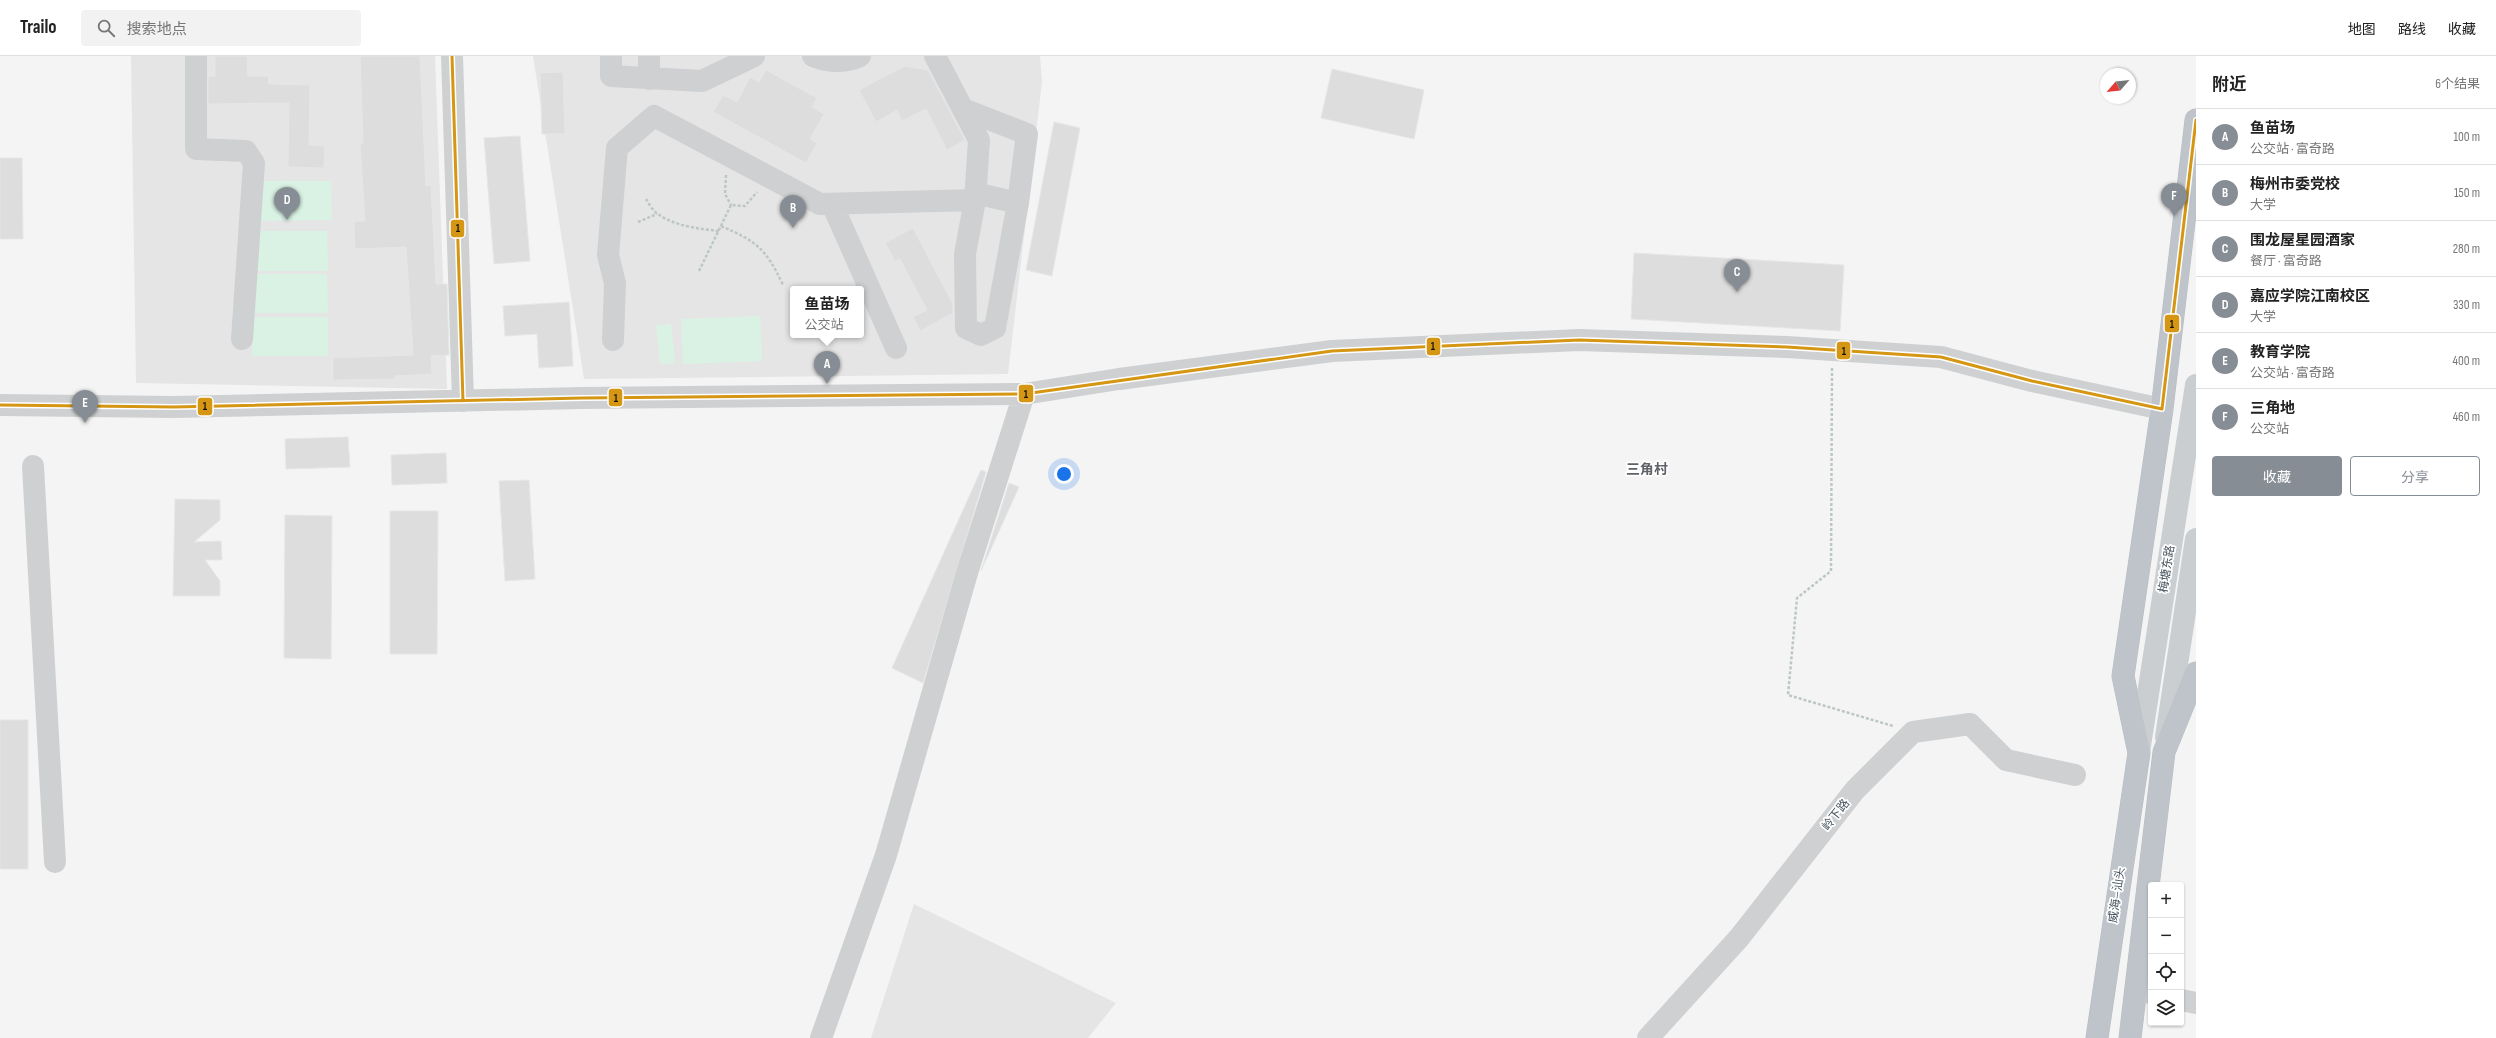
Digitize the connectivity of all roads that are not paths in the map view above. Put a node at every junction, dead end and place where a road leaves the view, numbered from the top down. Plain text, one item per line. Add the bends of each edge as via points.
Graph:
1 (196, 56) edge
2 (452, 56) edge
3 (611, 56) edge
4 (649, 56) edge
5 (754, 56) edge
6 (813, 56) edge
7 (860, 56) edge
8 (935, 56) edge
9 (649, 79) junction
10 (963, 109) junction
11 (2196, 120) edge
12 (975, 197) junction
13 (1018, 203) junction
14 (832, 204) junction
15 (242, 339) dead end
16 (613, 340) dead end
17 (896, 348) dead end
18 (2196, 385) edge
19 (1024, 394) junction
20 (463, 401) junction
21 (0, 405) edge
22 (2162, 409) junction
23 (33, 466) dead end
24 (2196, 539) edge
25 (2196, 673) edge
26 (2164, 752) junction
27 (2139, 753) junction
28 (2075, 775) dead end
29 (55, 862) dead end
30 (2143, 991) edge
31 (2184, 1001) edge
32 (2196, 1003) edge
33 (821, 1038) edge
34 (1648, 1038) edge
35 (2097, 1038) edge
36 (2130, 1038) edge

1 - 15 street via 196,149 246,151 254,163
2 - 20 street
3 - 9 street via 611,76
4 - 9 street
5 - 9 street via 702,81
6 - 7 street via 825,61 850,60
8 - 10 street
10 - 12 street via 979,140
10 - 13 street via 1027,134
11 - 22 highway
12 - 13 street
12 - 13 street via 965,254 966,328 981,335 995,328
12 - 14 street
14 - 16 street via 820,204 654,116 617,148 608,255 614,283
14 - 17 street
18 - 27 main road, 梅塘东路
19 - 20 street
19 - 22 street via 1332,351 1579,340 1942,357 2055,386
19 - 33 street via 967,573 886,855
20 - 21 street via 174,408
22 - 27 highway via 2123,676
23 - 29 street
24 - 26 main road, 梅塘东路
25 - 26 highway
26 - 30 highway
27 - 35 highway, 威海—汕头
28 - 34 street, 岭下路 via 2006,760 1970,724 1913,732 1855,790 1739,938
30 - 36 highway
31 - 32 street

